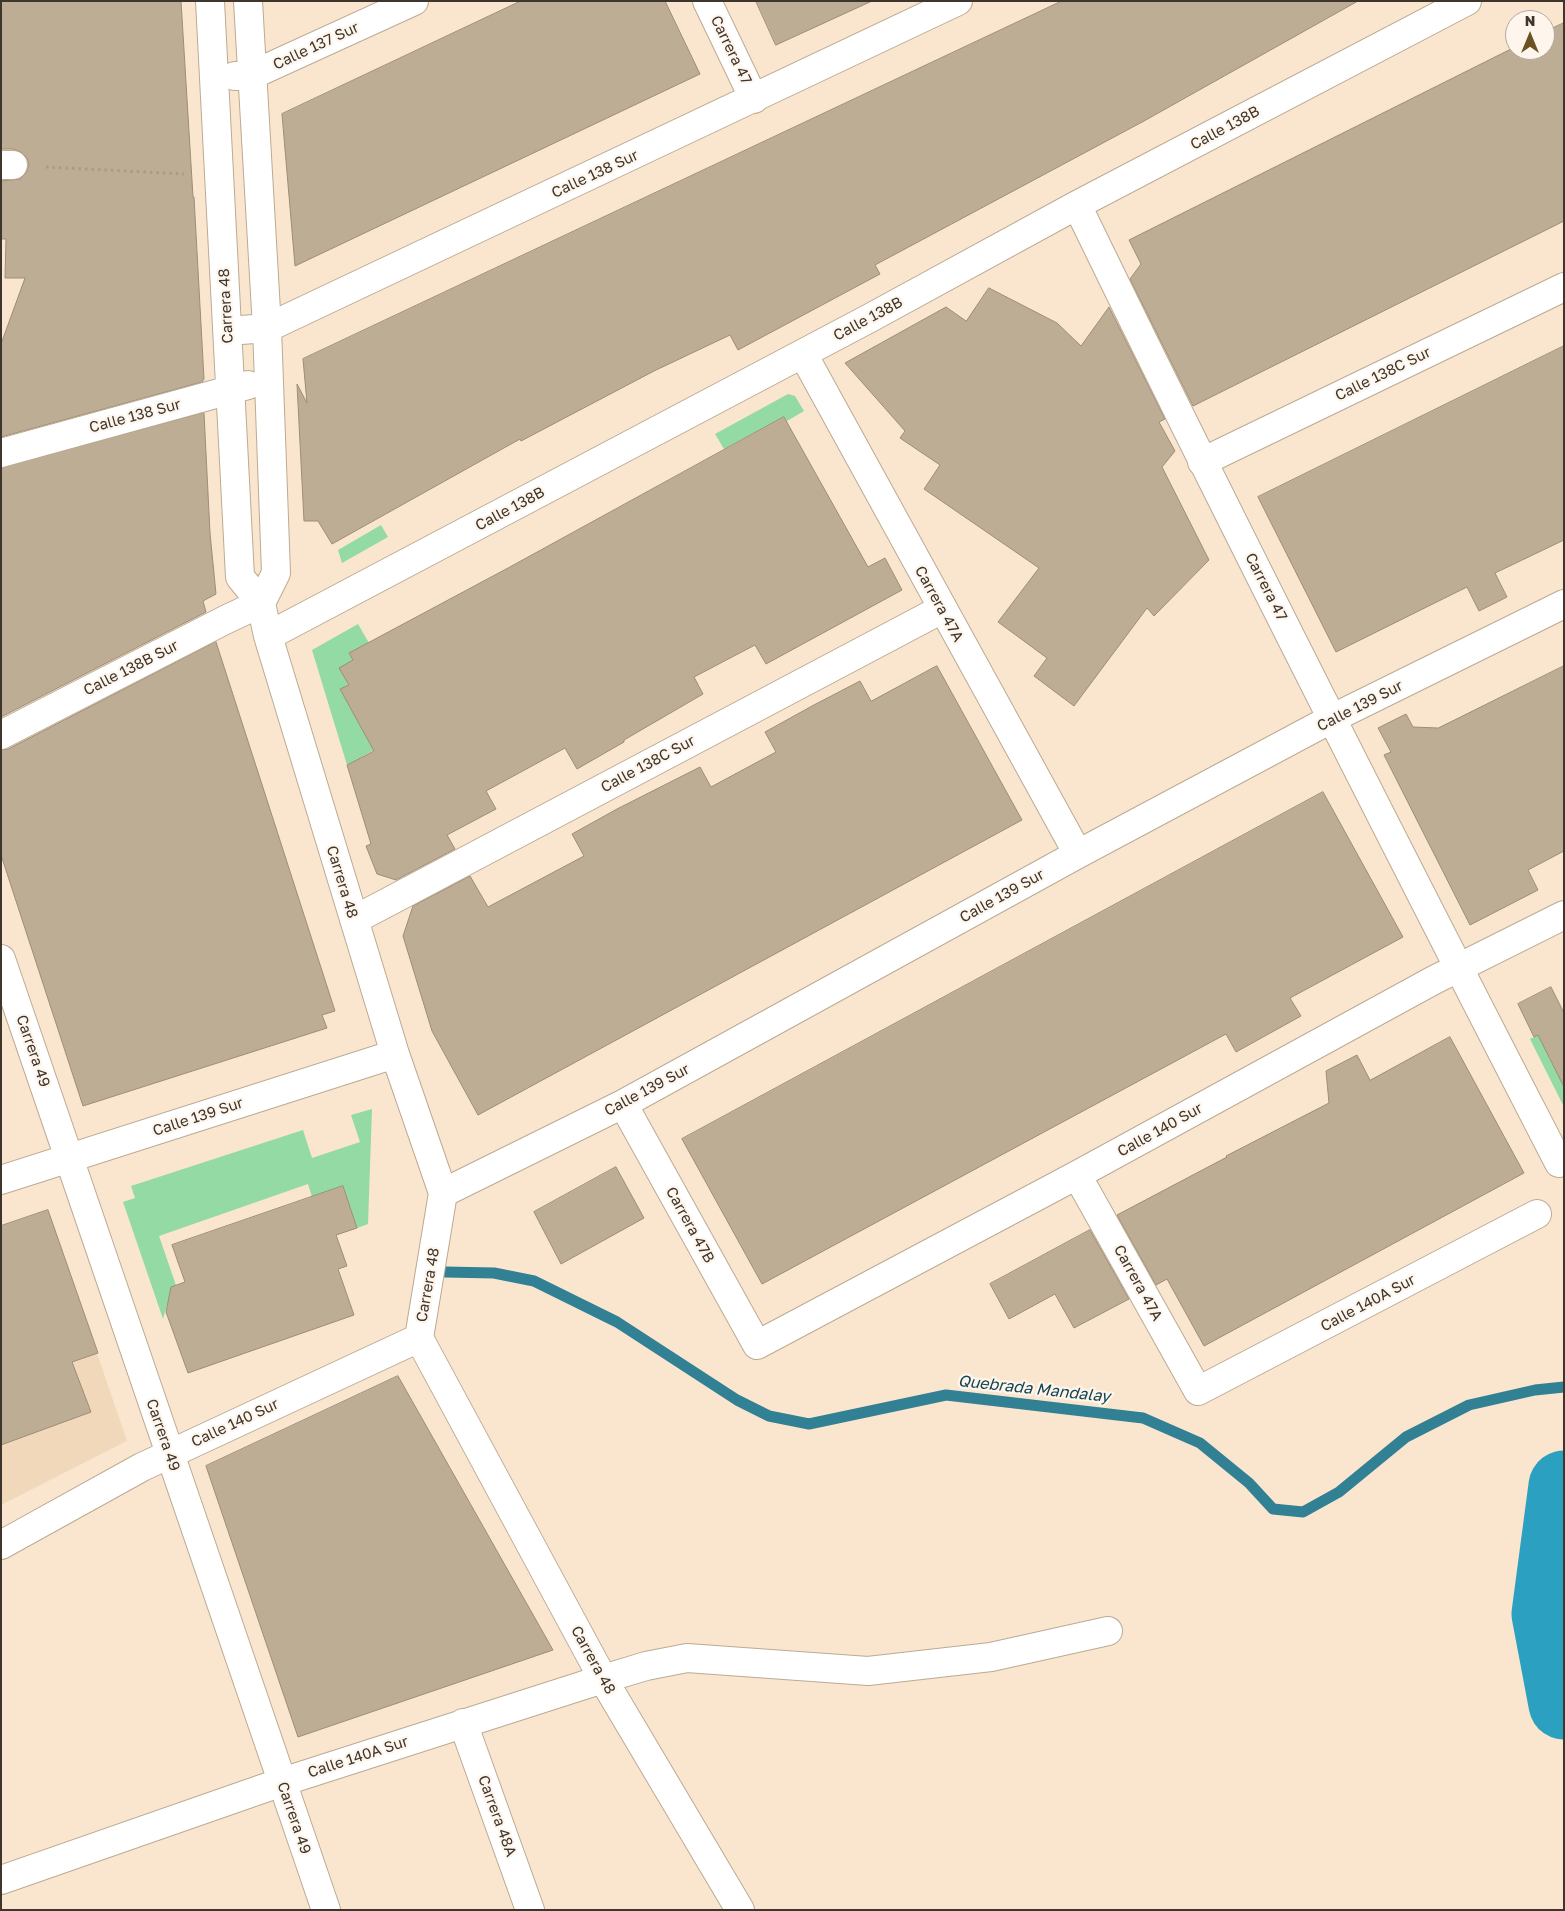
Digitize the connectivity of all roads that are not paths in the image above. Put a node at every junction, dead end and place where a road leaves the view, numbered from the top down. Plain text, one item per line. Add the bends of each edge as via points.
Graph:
1 (210, 1) edge
2 (248, 1) edge
3 (414, 1) edge
4 (707, 1) edge
5 (958, 1) edge
6 (1468, 1) edge
7 (252, 75) junction
8 (214, 77) junction
9 (754, 99) junction
10 (1077, 205) junction
11 (1564, 287) edge
12 (266, 328) junction
13 (228, 331) junction
14 (803, 354) junction
15 (268, 379) junction
16 (230, 390) junction
17 (1, 452) edge
18 (1202, 462) junction
19 (261, 603) junction
20 (1564, 604) edge
21 (942, 609) junction
22 (268, 636) junction
23 (1333, 718) junction
24 (1, 735) edge
25 (1078, 854) junction
26 (1564, 915) edge
27 (354, 920) junction
28 (1, 959) edge
29 (1458, 968) junction
30 (395, 1054) junction
31 (623, 1104) junction
32 (70, 1158) junction
33 (1564, 1161) edge
34 (1077, 1175) junction
35 (1, 1180) edge
36 (443, 1193) junction
37 (1537, 1214) dead end
38 (419, 1338) junction
39 (757, 1345) joint
40 (1198, 1391) joint
41 (171, 1454) junction
42 (1, 1545) edge
43 (1108, 1631) dead end
44 (602, 1679) junction
45 (463, 1723) junction
46 (282, 1782) junction
47 (1, 1880) edge
48 (326, 1910) edge
49 (530, 1910) edge
50 (740, 1910) edge

1 - 8 street, Carrera 48
2 - 7 street
3 - 7 street, Calle 137 Sur
4 - 9 street, Carrera 47
5 - 9 street, Calle 138 Sur
6 - 10 street, Calle 138B
7 - 8 street, Calle 137 Sur
7 - 12 street
8 - 13 street, Carrera 48
9 - 12 street, Calle 138 Sur
10 - 14 street, Calle 138B
10 - 18 street, Carrera 47
11 - 18 street, Calle 138C Sur
12 - 13 street, Calle 138 Sur
12 - 15 street
13 - 16 street, Carrera 48
14 - 21 street, Carrera 47A
14 - 22 street, Calle 138B
15 - 16 street, Calle 138 Sur
15 - 19 street via 276,573
16 - 17 street, Calle 138 Sur
16 - 19 street, Carrera 48 via 240,576
18 - 23 street, Carrera 47
19 - 22 street, Carrera 48
19 - 24 street, Calle 138B Sur
20 - 23 street, Calle 139 Sur
21 - 25 street, Carrera 47A
21 - 27 street, Calle 138C Sur
22 - 27 street, Carrera 48
23 - 25 street, Calle 139 Sur
23 - 29 street, Carrera 47
25 - 31 street, Calle 139 Sur
26 - 29 street, Calle 140 Sur
27 - 30 street, Carrera 48
28 - 32 street, Carrera 49
29 - 33 street, Carrera 47 via 1559,1163
29 - 34 street, Calle 140 Sur
30 - 32 street, Calle 139 Sur
30 - 36 street, Carrera 48
31 - 36 street, Calle 139 Sur
31 - 39 street, Carrera 47B
32 - 35 street, Calle 139 Sur
32 - 41 street, Carrera 49
34 - 39 street, Calle 140 Sur
34 - 40 street, Carrera 47A
36 - 38 street, Carrera 48
37 - 40 street, Calle 140A Sur
38 - 41 street, Calle 140 Sur
38 - 44 street, Carrera 48
41 - 42 street, Calle 140 Sur
41 - 46 street, Carrera 49
43 - 44 street, Calle 140A Sur via 991,1657 868,1671 686,1658
44 - 45 street, Calle 140A Sur
44 - 50 street, Carrera 48
45 - 46 street, Calle 140A Sur
45 - 49 street, Carrera 48A
46 - 47 street, Calle 140A Sur
46 - 48 street, Carrera 49

